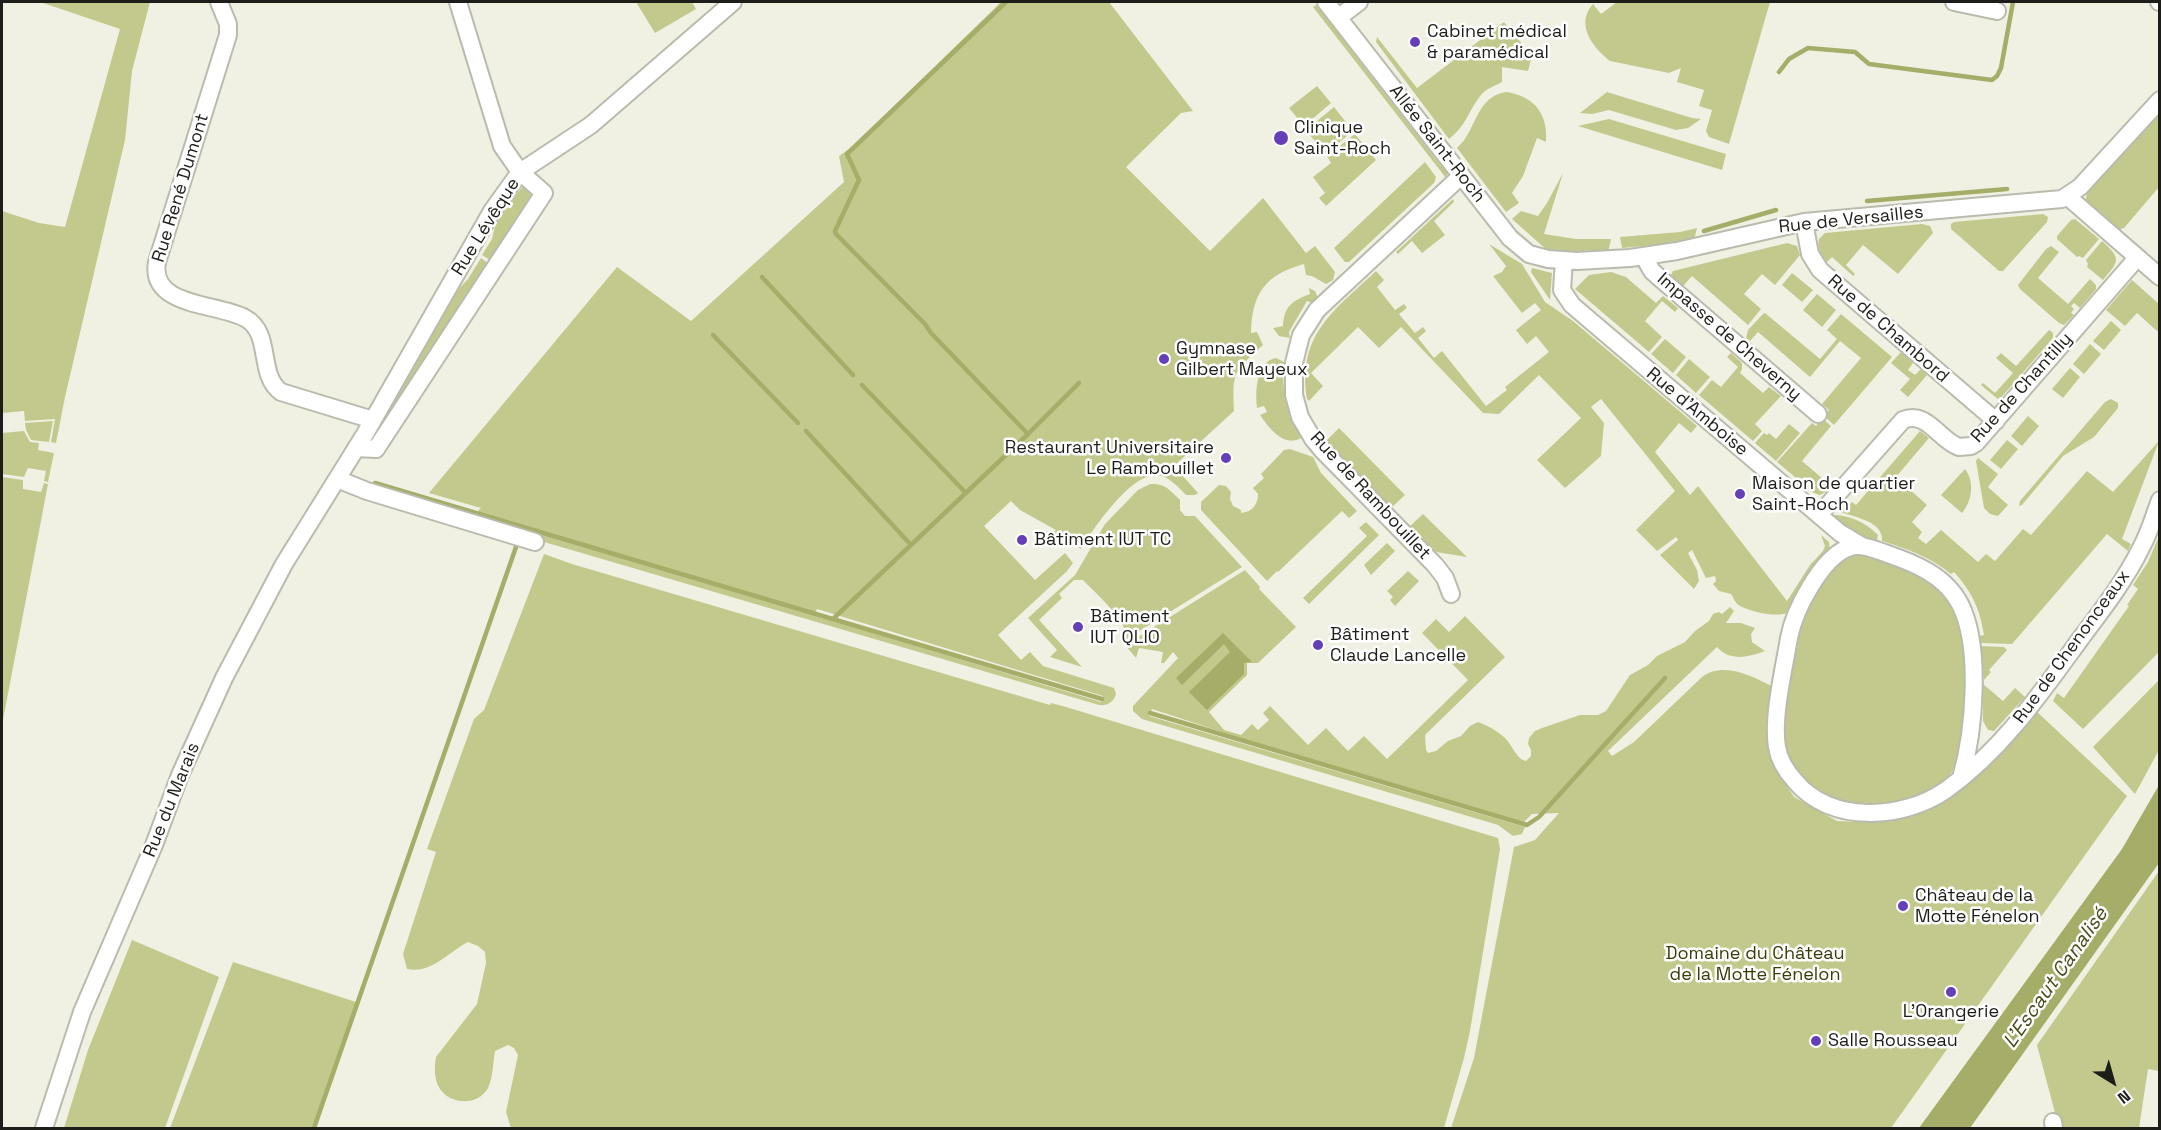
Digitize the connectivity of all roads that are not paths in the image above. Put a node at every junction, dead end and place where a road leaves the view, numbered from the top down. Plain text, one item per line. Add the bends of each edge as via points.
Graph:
1 (219, 2) edge
2 (458, 2) edge
3 (733, 2) edge
4 (1326, 2) edge
5 (1359, 2) edge
6 (1954, 2) edge
7 (1997, 11) dead end
8 (1339, 17) junction
9 (2160, 100) edge
10 (520, 172) junction
11 (1461, 176) junction
12 (2067, 196) junction
13 (1804, 222) junction
14 (1644, 257) junction
15 (2137, 258) junction
16 (1564, 260) junction
17 (2160, 278) edge
18 (1818, 414) dead end
19 (373, 420) junction
20 (1996, 421) junction
21 (356, 448) junction
22 (335, 482) junction
23 (2160, 500) edge
24 (1819, 515) junction
25 (535, 542) dead end
26 (1862, 546) junction
27 (1451, 594) dead end
28 (1961, 778) junction
29 (44, 1128) edge

1 - 19 street, Rue René Dumont via 228,35 157,262 157,280 169,294 252,322 270,378 280,392
2 - 10 street via 502,146
3 - 10 street, Rue Lévêque via 591,125
4 - 8 street, Allée Saint-Roch
5 - 8 street
6 - 7 street
8 - 11 street, Allée Saint-Roch
9 - 12 street via 2080,187
10 - 19 street, Rue Lévêque via 482,228
10 - 21 street via 544,193 376,449
11 - 16 street, Allée Saint-Roch via 1522,250 1538,257
11 - 27 street, Rue de Rambouillet via 1317,310 1301,335 1293,372 1296,406 1313,439 1436,565
12 - 13 street, Rue de Versailles via 2048,201
12 - 15 street
13 - 14 street, Rue de Versailles
13 - 20 street, Rue de Chambord via 1810,254 1820,270
14 - 16 street, Rue de Versailles
14 - 18 street, Impasse de Cheverny via 1652,271
15 - 17 street
15 - 20 street, Rue de Chantilly
16 - 24 street, Rue d'Amboise via 1561,284 1572,306
19 - 21 street, Rue Lévêque
20 - 24 street, Rue de Chantilly via 1977,443 1965,448 1954,445 1923,420 1903,420
21 - 22 street, Rue Lévêque
22 - 25 street
22 - 29 street, Rue du Marais via 262,603 192,747 82,1012
23 - 28 street, Rue de Chenonceaux via 2142,547 2104,607 2027,711
24 - 26 street, Rue d'Amboise
26 - 28 street, Rue d'Amboise via 1928,570 1950,590 1965,613 1974,693 1970,742
26 - 28 street, Rue de Chenonceaux via 1845,549 1832,560 1798,608 1776,722 1780,759 1809,795 1826,805 1853,812 1880,812 1913,805 1943,792

